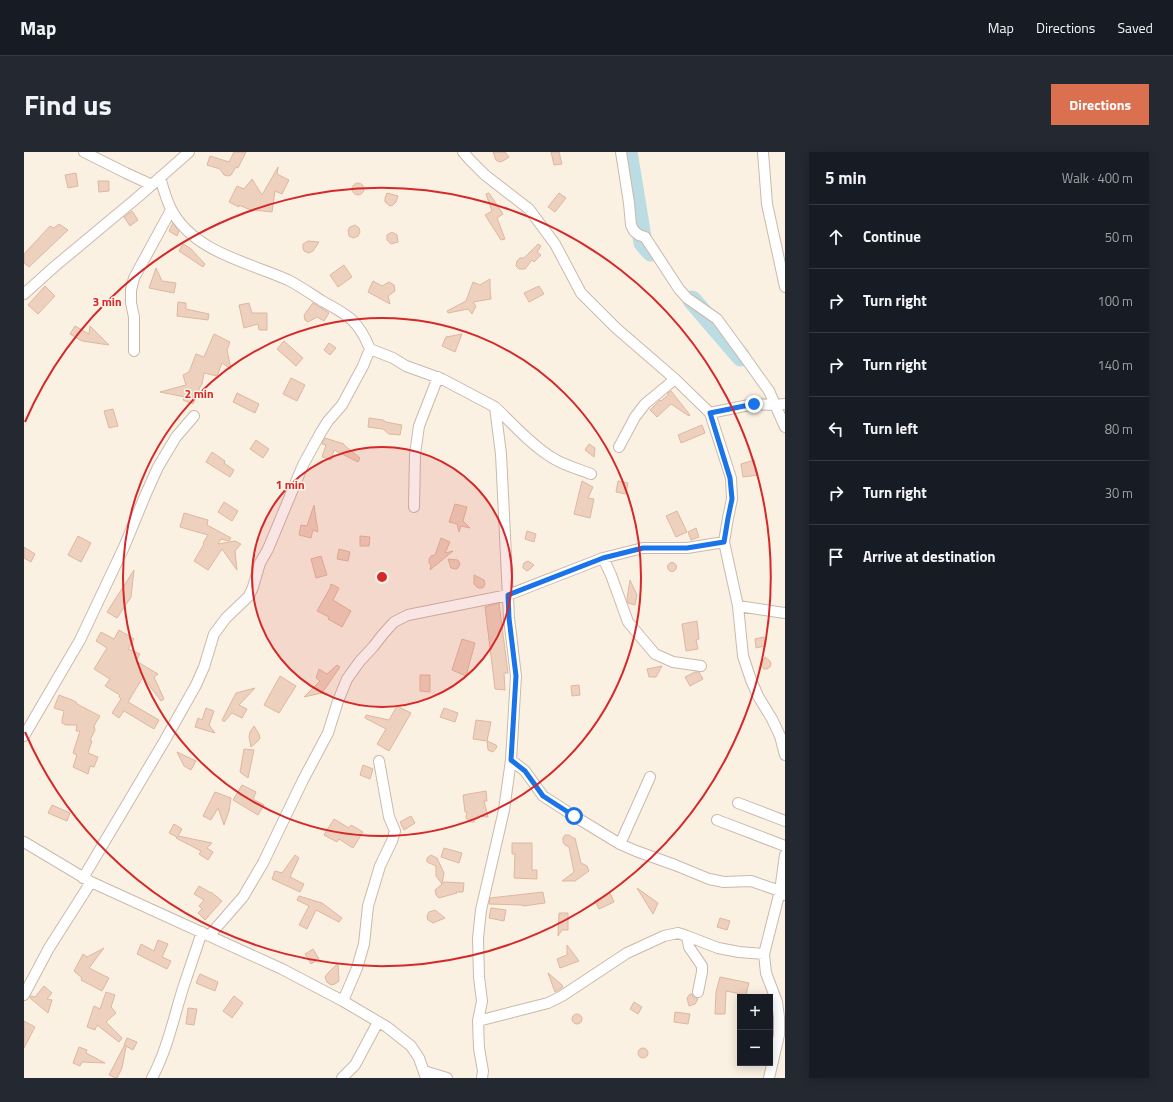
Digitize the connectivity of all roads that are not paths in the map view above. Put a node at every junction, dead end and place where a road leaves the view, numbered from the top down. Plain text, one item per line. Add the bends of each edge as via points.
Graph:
1 (84, 152) edge
2 (189, 152) edge
3 (463, 152) edge
4 (621, 152) edge
5 (763, 152) edge
6 (160, 177) junction
7 (152, 184) junction
8 (171, 210) junction
9 (785, 287) edge
10 (24, 294) edge
11 (370, 349) junction
12 (134, 351) dead end
13 (438, 377) junction
14 (675, 379) junction
15 (780, 404) edge
16 (495, 407) junction
17 (710, 413) junction
18 (194, 416) dead end
19 (785, 427) edge
20 (619, 447) dead end
21 (591, 474) dead end
22 (414, 507) dead end
23 (724, 542) junction
24 (603, 558) junction
25 (508, 595) junction
26 (738, 606) junction
27 (785, 613) edge
28 (701, 666) dead end
29 (24, 736) edge
30 (785, 755) edge
31 (511, 760) junction
32 (378, 761) dead end
33 (650, 777) dead end
34 (738, 803) dead end
35 (717, 820) dead end
36 (785, 821) edge
37 (24, 842) edge
38 (620, 844) junction
39 (785, 846) edge
40 (785, 855) edge
41 (87, 880) junction
42 (783, 893) edge
43 (206, 934) junction
44 (687, 936) junction
45 (764, 954) junction
46 (698, 992) dead end
47 (24, 995) edge
48 (343, 1001) junction
49 (478, 1021) junction
50 (378, 1022) junction
51 (425, 1074) edge
52 (152, 1078) edge
53 (342, 1078) edge
54 (447, 1078) edge
55 (482, 1078) edge
56 (769, 1078) edge

1 - 7 street
2 - 6 street
3 - 14 street via 485,175 529,209 555,244 581,293 616,328
4 - 15 street via 634,231 645,237 678,289 717,319
5 - 9 street via 767,204
6 - 7 street
6 - 8 street
7 - 10 street
8 - 11 street via 188,231 219,252 288,281 347,315 360,329
8 - 12 street via 134,278 131,290
11 - 13 street via 406,366
11 - 41 street via 342,405 321,432 303,465 260,563 249,596 226,618 214,634 196,685
13 - 16 street
13 - 22 street via 419,426 415,454
14 - 17 street
14 - 20 street via 638,413
15 - 17 street via 754,404
15 - 19 street
16 - 21 street via 551,458
16 - 25 street via 501,454
17 - 23 street via 732,488
18 - 29 street via 176,437 158,467 80,640
23 - 24 street via 687,548 643,548
23 - 26 street
24 - 25 street
24 - 28 street via 628,622 655,654 673,662
25 - 31 street via 516,676
25 - 43 street via 408,615 394,622 384,633 347,679 328,733 244,898
26 - 27 street
26 - 30 street via 743,656 758,696 780,736
31 - 38 street via 525,771 543,796
31 - 49 street via 504,810 481,910 478,945 482,1001
32 - 48 street via 389,817 395,831 380,866 368,906 364,944
33 - 38 street
34 - 36 street
35 - 39 street
37 - 41 street
38 - 42 street via 710,878 724,882 751,881
40 - 42 street
41 - 43 street
41 - 47 street
42 - 45 street
43 - 48 street
43 - 52 street via 184,984 172,1030 161,1062
44 - 45 street via 718,948
44 - 46 street via 689,947 702,966
44 - 49 street via 678,933 664,936 627,953 548,1004
45 - 56 street via 766,973 777,1002 779,1017 779,1035
48 - 50 street
49 - 55 street
50 - 51 street via 411,1046
50 - 53 street via 355,1066
51 - 54 street

